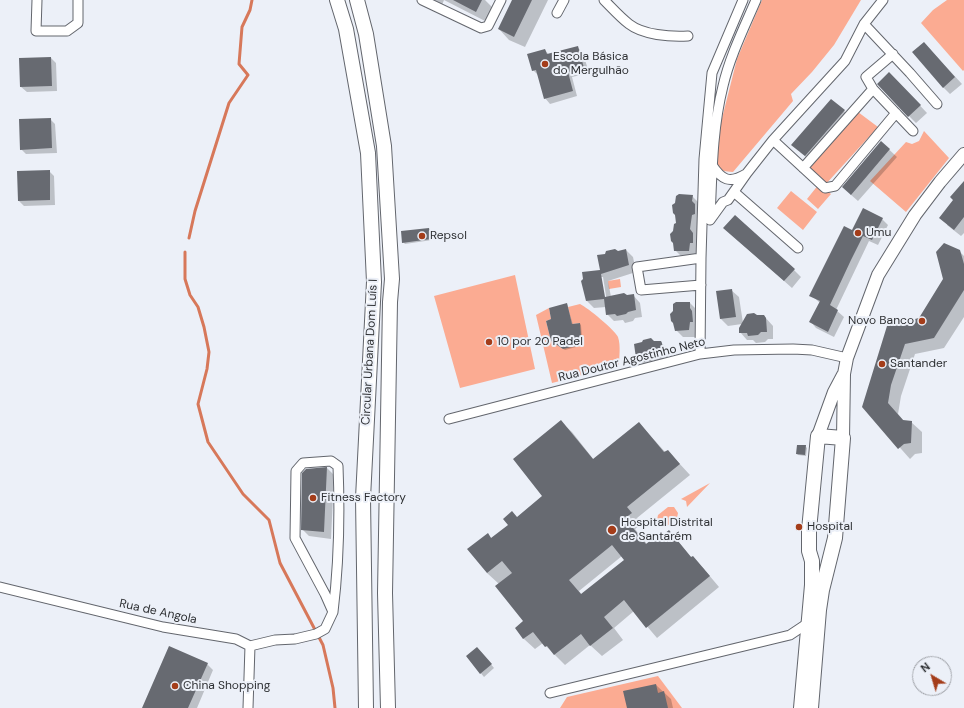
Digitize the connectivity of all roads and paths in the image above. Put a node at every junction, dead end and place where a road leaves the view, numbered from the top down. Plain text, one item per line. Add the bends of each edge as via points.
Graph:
1 (37, 0) edge
2 (78, 0) edge
3 (337, 0) edge
4 (357, 0) edge
5 (422, 0) edge
6 (501, 0) edge
7 (564, 0) edge
8 (604, 0) edge
9 (743, 0) edge
10 (756, 0) edge
11 (883, 0) edge
12 (557, 13) dead end
13 (864, 24) junction
14 (688, 36) dead end
15 (893, 54) junction
16 (873, 89) junction
17 (937, 104) dead end
18 (896, 113) junction
19 (913, 131) dead end
20 (773, 140) junction
21 (964, 154) edge
22 (712, 165) junction
23 (803, 168) junction
24 (747, 173) junction
25 (734, 192) junction
26 (710, 220) junction
27 (702, 246) junction
28 (798, 248) dead end
29 (701, 258) junction
30 (700, 285) junction
31 (700, 354) junction
32 (847, 358) junction
33 (844, 374) junction
34 (449, 419) dead end
35 (818, 436) junction
36 (843, 438) junction
37 (808, 530) junction
38 (834, 543) junction
39 (337, 574) junction
40 (316, 578) junction
41 (0, 587) edge
42 (333, 612) junction
43 (808, 623) junction
44 (790, 635) junction
45 (806, 645) junction
46 (250, 646) junction
47 (550, 693) dead end
48 (248, 708) edge
49 (366, 708) edge
50 (388, 708) edge
51 (801, 708) edge
52 (811, 708) edge

1 - 2 street via 36,31 67,32 78,23
3 - 49 main road, Circular Urbana Dom Luís I via 346,29 368,153 374,282 363,498
4 - 50 main road, Circular Urbana Dom Luís I via 366,34 384,146 392,279 385,594
5 - 6 street via 481,28 488,26
7 - 12 street
8 - 14 street via 630,24 651,34
9 - 27 street via 712,73 704,159
10 - 22 street via 736,44 723,85
11 - 13 street
13 - 15 street
13 - 20 street via 845,61
15 - 16 street via 866,77
15 - 17 street
16 - 18 street
16 - 23 street
18 - 19 street
18 - 23 street via 835,186 825,188
20 - 23 street
20 - 24 street
21 - 32 main road via 915,215 878,275
22 - 24 street via 725,179 734,179
22 - 26 street
24 - 25 street
25 - 26 street
25 - 28 street
26 - 27 street
27 - 29 street
29 - 30 street
29 - 30 street via 637,267 641,290
30 - 31 street
31 - 32 street, Rua Doutor Agostinho Neto via 734,350 793,349 812,350
31 - 34 street, Rua Doutor Agostinho Neto
32 - 33 main road
33 - 35 main road via 834,392
33 - 36 main road
35 - 36 main road
35 - 37 main road
36 - 38 main road
37 - 38 main road via 812,539 822,547
37 - 43 main road via 812,561
38 - 52 main road via 822,590
39 - 40 street via 331,582
39 - 40 street via 340,497 338,466 331,461 303,463 296,471 295,538
39 - 42 street
40 - 42 street
41 - 46 street, Rua de Angola via 163,627 236,639
42 - 46 street via 325,629 319,633
43 - 44 street
43 - 45 main road
44 - 45 street
44 - 47 street
45 - 51 main road
46 - 48 street

